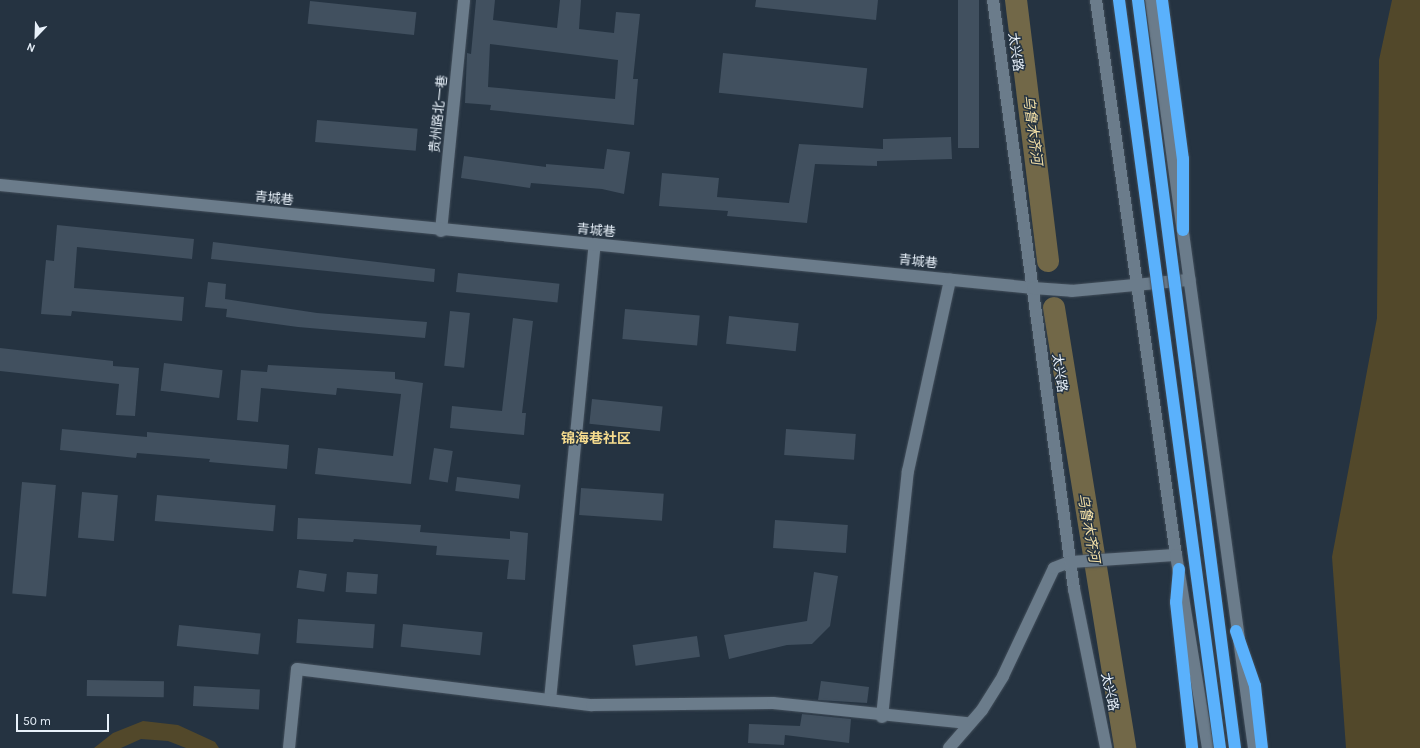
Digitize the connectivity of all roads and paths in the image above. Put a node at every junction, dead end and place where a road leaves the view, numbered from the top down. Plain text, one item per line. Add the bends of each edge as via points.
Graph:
1 (464, 0) edge
2 (994, 0) edge
3 (1096, 0) edge
4 (1119, 0) edge
5 (1138, 0) edge
6 (1151, 0) edge
7 (1162, 0) edge
8 (0, 185) edge
9 (1183, 230) junction
10 (441, 231) junction
11 (596, 244) junction
12 (950, 280) junction
13 (1189, 280) junction
14 (1137, 286) junction
15 (1033, 288) junction
16 (1176, 555) junction
17 (1070, 562) junction
18 (1178, 569) junction
19 (1236, 631) junction
20 (550, 700) junction
21 (882, 717) junction
22 (968, 723) junction
23 (289, 748) edge
24 (949, 748) edge
25 (1106, 748) edge
26 (1192, 748) edge
27 (1208, 748) edge
28 (1220, 748) edge
29 (1235, 748) edge
30 (1254, 748) edge
31 (1262, 748) edge

1 - 10 street, 贵州路北一巷
2 - 15 street, 太兴路
3 - 14 street
4 - 28 highway, bridge
5 - 29 highway, bridge
6 - 9 street
7 - 9 highway via 1183,159
8 - 10 street, 青城巷
9 - 13 street
10 - 11 street, 青城巷
11 - 12 street, 青城巷
11 - 20 street
12 - 15 street, 青城巷
12 - 21 street via 908,471
13 - 14 street, 青城巷
13 - 19 street
14 - 15 street, 青城巷 via 1072,291
14 - 16 street
15 - 17 street, 太兴路
16 - 17 street
16 - 18 street
17 - 22 street via 1054,568 1003,676 982,710
17 - 25 street, 太兴路
18 - 26 highway via 1176,602
18 - 27 street
19 - 30 street
19 - 31 highway via 1255,686
20 - 21 street via 592,705 774,704
20 - 23 street via 297,669
21 - 22 street
22 - 24 street

